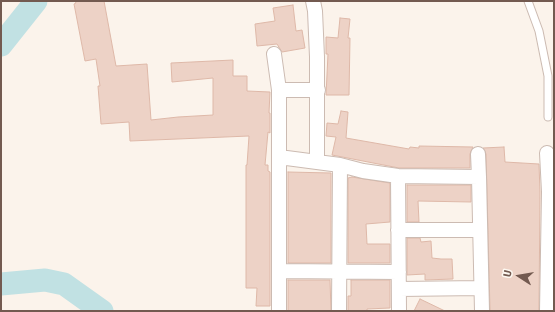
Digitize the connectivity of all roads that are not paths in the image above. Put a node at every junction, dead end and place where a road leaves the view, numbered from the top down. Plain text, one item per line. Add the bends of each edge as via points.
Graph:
1 (313, 1) edge
2 (528, 1) edge
3 (274, 54) dead end
4 (279, 90) junction
5 (318, 90) junction
6 (548, 118) dead end
7 (547, 153) dead end
8 (478, 154) dead end
9 (279, 157) junction
10 (317, 162) junction
11 (340, 165) junction
12 (398, 176) junction
13 (479, 177) junction
14 (398, 230) junction
15 (480, 230) junction
16 (279, 271) junction
17 (339, 272) junction
18 (399, 272) junction
19 (481, 288) junction
20 (399, 289) junction
21 (279, 311) edge
22 (339, 311) edge
23 (399, 311) edge
24 (482, 311) edge
25 (547, 311) edge

1 - 5 street
2 - 6 lane via 539,31 548,76
3 - 4 street
4 - 5 street
4 - 9 street
5 - 10 street
7 - 25 street
8 - 13 street
9 - 10 street
9 - 16 street
10 - 11 street
11 - 12 street
11 - 17 street
12 - 13 street
12 - 14 street
13 - 15 street
14 - 15 street
14 - 18 street
15 - 19 street
16 - 17 street
16 - 21 street
17 - 18 street
17 - 22 street
18 - 20 street
19 - 20 street
19 - 24 street
20 - 23 street

